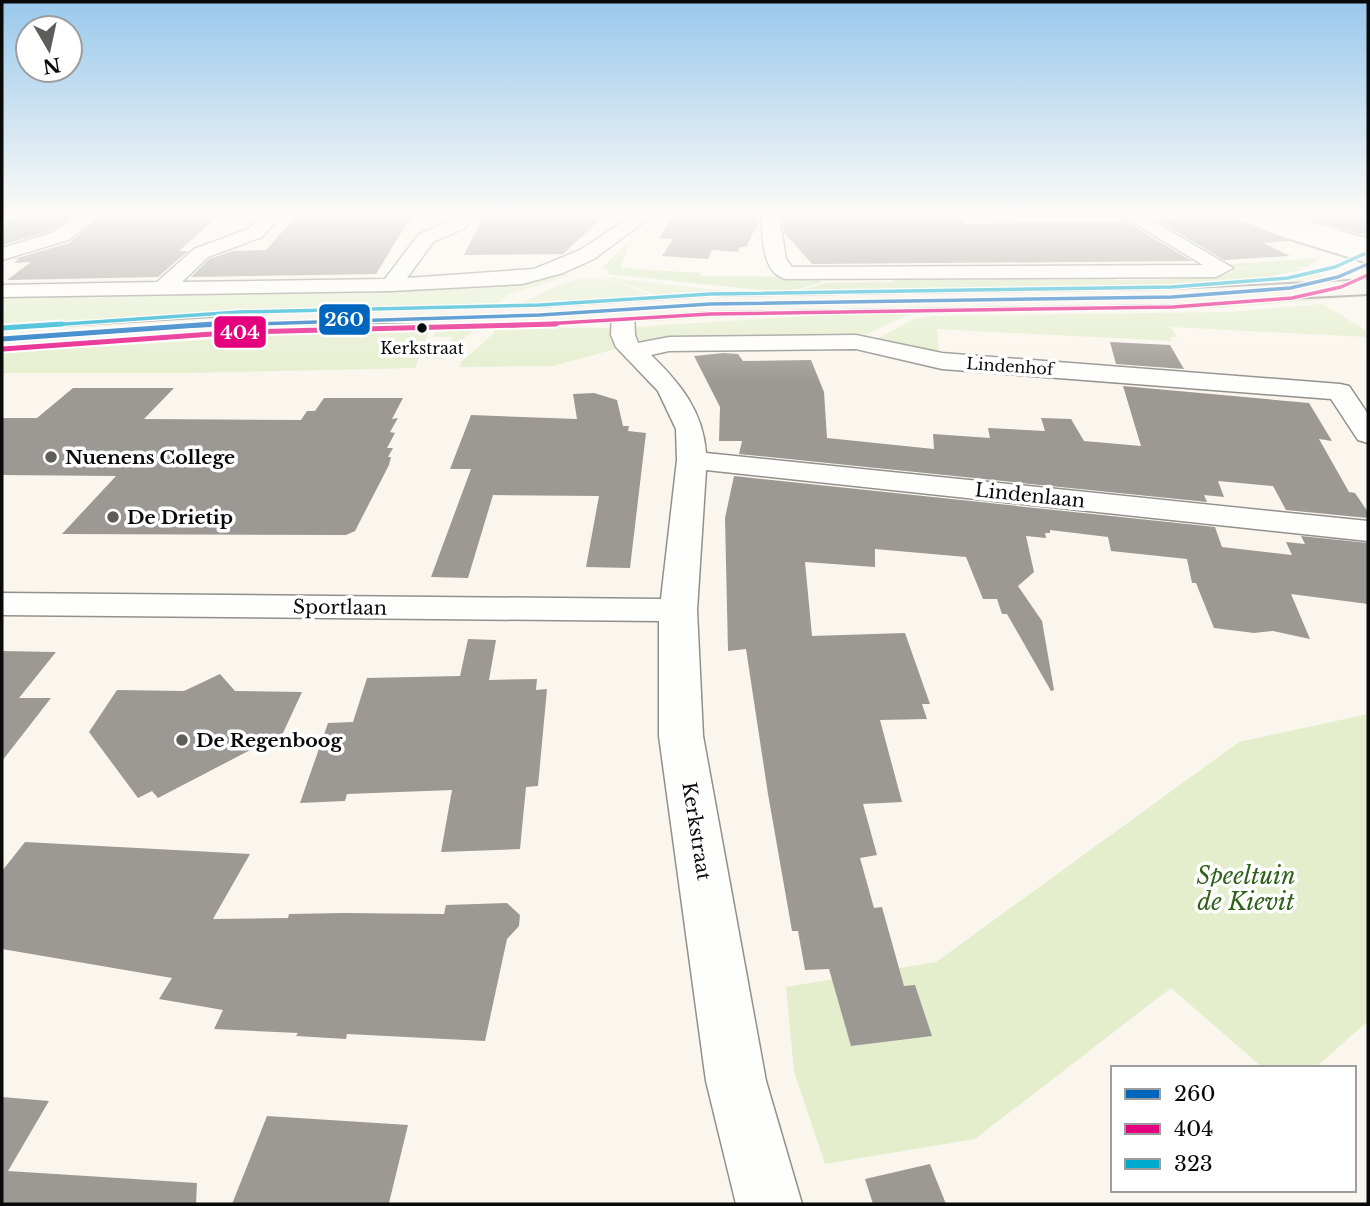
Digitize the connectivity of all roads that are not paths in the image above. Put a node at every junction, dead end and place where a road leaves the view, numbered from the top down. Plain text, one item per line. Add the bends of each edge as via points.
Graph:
1 (181, 271) edge
2 (401, 271) edge
3 (551, 271) edge
4 (785, 271) edge
5 (1156, 271) edge
6 (1340, 271) edge
7 (391, 285) junction
8 (162, 289) junction
9 (2, 291) edge
10 (622, 311) junction
11 (2, 340) edge
12 (631, 352) junction
13 (1368, 434) edge
14 (692, 460) junction
15 (1368, 531) edge
16 (2, 604) edge
17 (678, 610) junction
18 (769, 1204) edge

1 - 8 street
2 - 7 street
3 - 7 street
4 - 5 street
6 - 10 main road via 1290,288 1172,297
7 - 8 street
8 - 9 street
10 - 11 main road via 240,322
10 - 12 street via 623,335
12 - 13 street, Lindenhof via 677,344 856,342 942,361 1340,392
12 - 14 street, Kerkstraat via 670,388 681,406 690,429
14 - 15 street, Lindenlaan
14 - 17 street, Kerkstraat
16 - 17 street, Sportlaan
17 - 18 street, Kerkstraat via 683,749 736,1081

